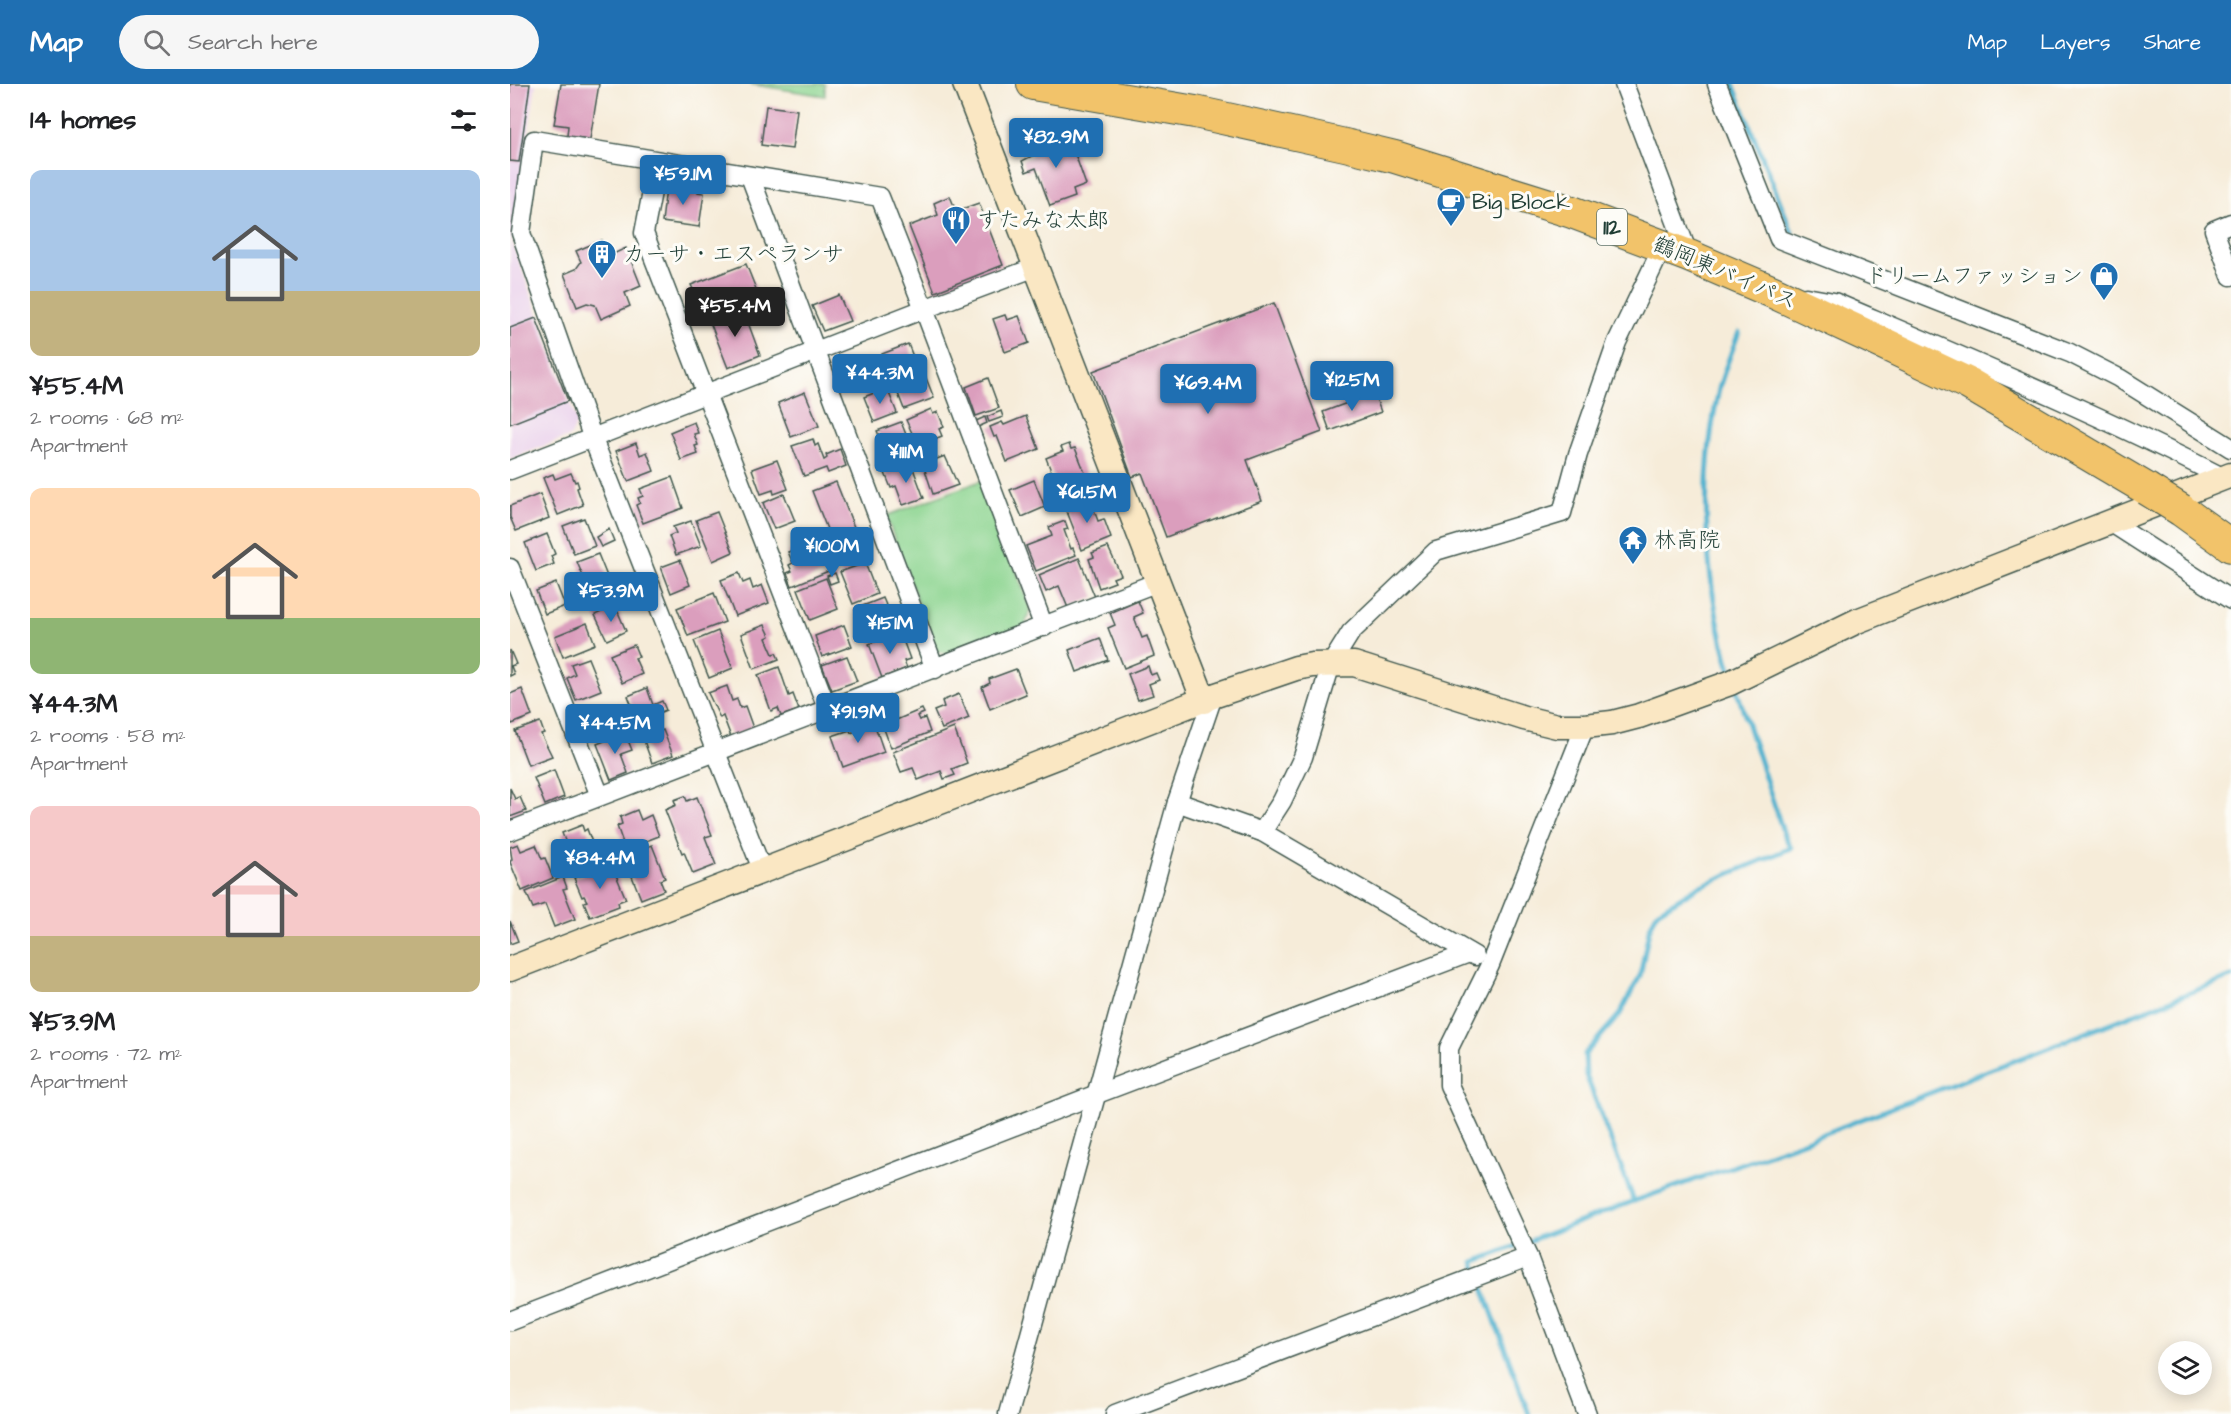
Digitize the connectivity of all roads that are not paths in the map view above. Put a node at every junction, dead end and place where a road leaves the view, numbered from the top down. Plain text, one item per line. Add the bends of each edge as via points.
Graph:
1 (964, 84) edge
2 (1033, 84) edge
3 (1624, 84) edge
4 (1717, 84) edge
5 (658, 161) junction
6 (750, 176) junction
7 (2231, 223) edge
8 (1676, 251) junction
9 (1036, 267) junction
10 (2231, 276) edge
11 (1773, 292) junction
12 (924, 309) junction
13 (816, 352) junction
14 (706, 395) junction
15 (593, 439) junction
16 (2231, 448) edge
17 (510, 470) edge
18 (2228, 477) edge
19 (2110, 522) junction
20 (2231, 546) edge
21 (510, 568) edge
22 (1158, 582) junction
23 (2231, 600) edge
24 (1044, 627) junction
25 (1331, 664) junction
26 (934, 669) junction
27 (1209, 698) junction
28 (828, 710) junction
29 (1585, 726) junction
30 (715, 752) junction
31 (600, 796) junction
32 (1177, 802) junction
33 (510, 831) edge
34 (1262, 832) junction
35 (763, 872) junction
36 (1469, 953) junction
37 (1490, 965) junction
38 (510, 969) edge
39 (1097, 1094) junction
40 (1528, 1257) junction
41 (510, 1321) edge
42 (1008, 1414) edge
43 (1115, 1414) edge
44 (1587, 1414) edge

1 - 9 street
2 - 8 highway, 鶴岡東バイパス / 112 via 1248,122 1395,157 1561,208
3 - 8 street
4 - 16 street via 1779,239 2070,354 2119,378
5 - 6 street
5 - 14 street via 644,233
5 - 15 street via 534,140 521,232
6 - 12 street via 880,197
6 - 13 street
7 - 10 street via 2214,230
8 - 11 highway, 鶴岡東バイパス / 112
8 - 25 street via 1617,342 1562,513 1436,551 1351,632
9 - 12 street
9 - 22 street
11 - 18 street via 1833,302 2103,418
11 - 20 highway, 鶴岡東バイパス / 112, bridge via 1969,384 2181,510
12 - 13 street
12 - 24 street
13 - 14 street
13 - 26 street
14 - 15 street
14 - 28 street
15 - 17 street
15 - 30 street
18 - 19 street
19 - 23 street
19 - 29 street via 1857,621 1730,683 1639,716
21 - 31 street
22 - 24 street
22 - 27 street
24 - 26 street
25 - 27 street via 1296,668
25 - 29 street via 1354,664 1524,718 1557,726
25 - 34 street via 1303,757
26 - 28 street
27 - 32 street
27 - 35 street
28 - 30 street
29 - 37 street
30 - 31 street
30 - 35 street
31 - 33 street
32 - 34 street
32 - 39 street
34 - 36 street
35 - 38 street
36 - 37 street
36 - 39 street
37 - 40 street via 1449,1048 1449,1085
39 - 41 street
39 - 42 street
40 - 43 street
40 - 44 street

